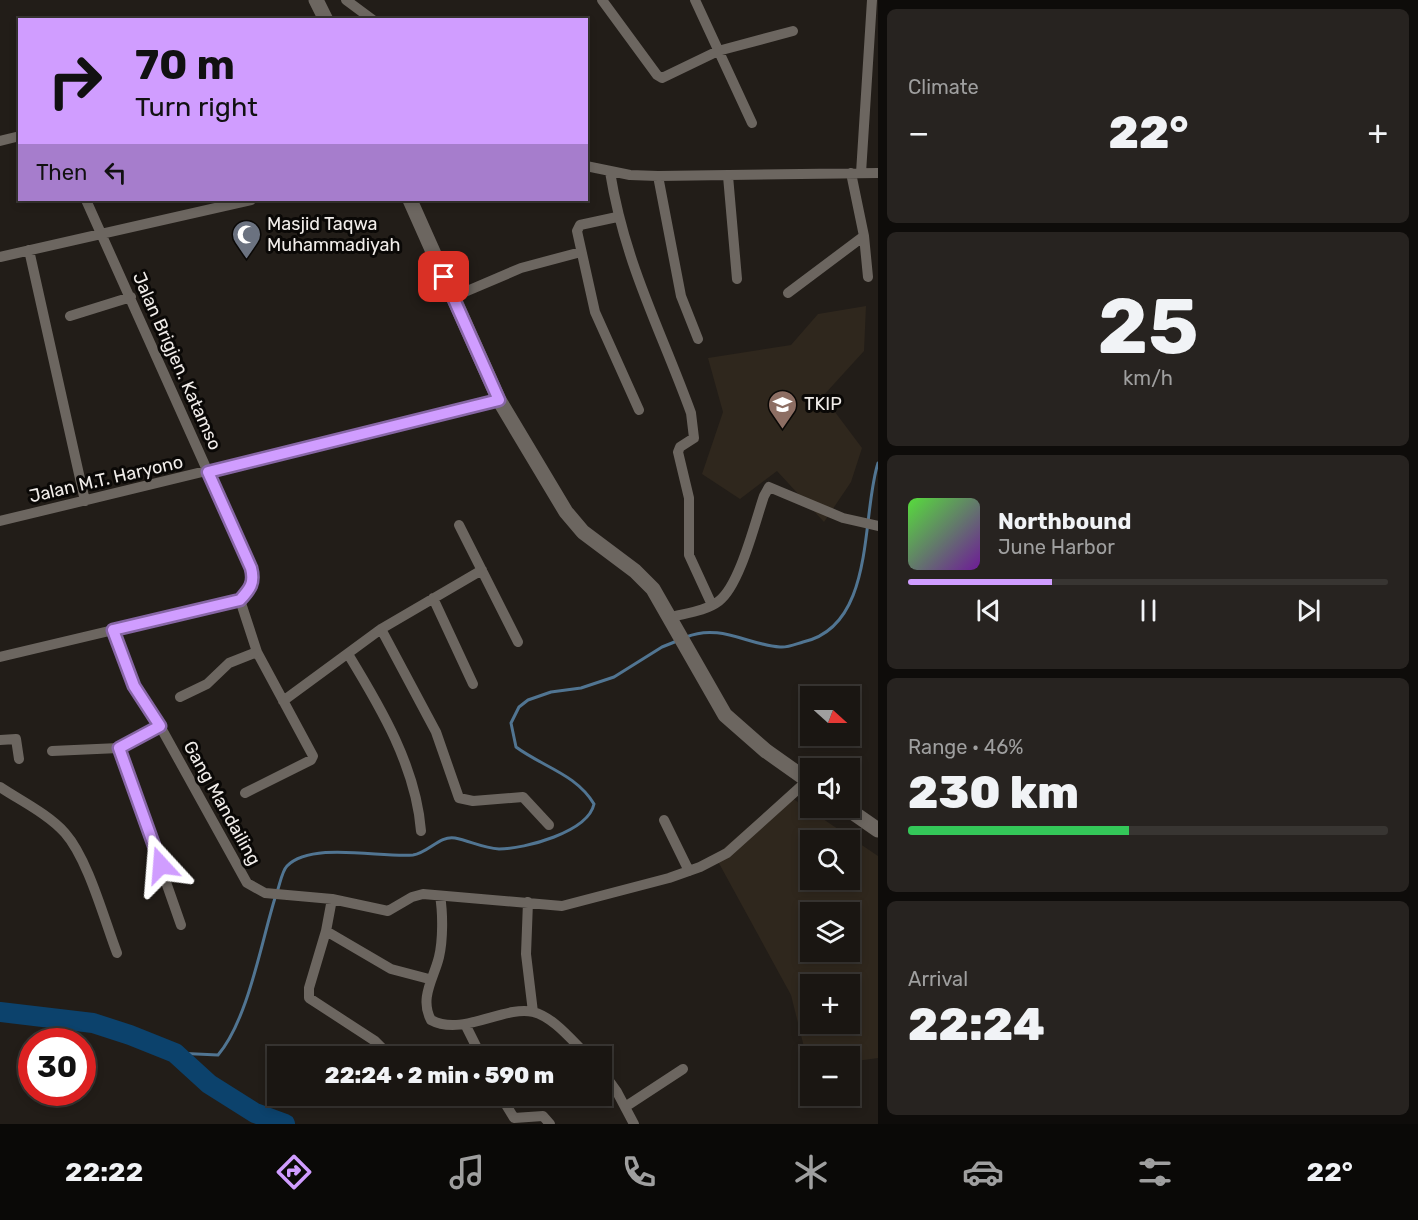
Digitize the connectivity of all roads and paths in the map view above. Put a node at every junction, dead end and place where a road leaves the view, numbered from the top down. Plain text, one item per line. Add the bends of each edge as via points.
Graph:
1 (318, 0) edge
2 (346, 0) edge
3 (602, 0) edge
4 (695, 0) edge
5 (872, 0) edge
6 (325, 18) edge
7 (370, 18) edge
8 (792, 31) dead end
9 (718, 51) junction
10 (873, 82) edge
11 (752, 123) dead end
12 (18, 136) edge
13 (0, 141) edge
14 (588, 166) edge
15 (610, 172) junction
16 (856, 173) junction
17 (878, 173) edge
18 (658, 176) junction
19 (728, 176) junction
20 (87, 201) edge
21 (247, 201) edge
22 (410, 201) edge
23 (617, 218) junction
24 (103, 233) junction
25 (864, 236) junction
26 (29, 250) junction
27 (581, 252) junction
28 (0, 257) edge
29 (868, 277) dead end
30 (737, 279) dead end
31 (788, 293) dead end
32 (131, 297) junction
33 (453, 297) junction
34 (70, 316) dead end
35 (698, 339) dead end
36 (499, 400) junction
37 (639, 410) dead end
38 (208, 472) junction
39 (85, 501) junction
40 (0, 521) edge
41 (459, 525) dead end
42 (872, 525) edge
43 (482, 570) junction
44 (434, 598) junction
45 (240, 600) junction
46 (712, 605) junction
47 (673, 622) junction
48 (381, 629) junction
49 (113, 630) junction
50 (518, 642) dead end
51 (257, 652) junction
52 (348, 654) junction
53 (0, 657) edge
54 (473, 684) dead end
55 (180, 697) dead end
56 (283, 700) junction
57 (160, 726) junction
58 (0, 740) edge
59 (119, 748) junction
60 (52, 751) dead end
61 (19, 759) dead end
62 (800, 775) edge
63 (0, 787) edge
64 (800, 789) edge
65 (245, 793) dead end
66 (860, 817) edge
67 (664, 820) dead end
68 (549, 825) dead end
69 (878, 830) edge
70 (421, 831) dead end
71 (689, 871) junction
72 (440, 896) junction
73 (332, 900) junction
74 (528, 902) junction
75 (181, 925) dead end
76 (326, 931) junction
77 (117, 953) dead end
78 (429, 980) junction
79 (533, 1012) junction
80 (465, 1024) junction
81 (380, 1046) edge
82 (476, 1046) edge
83 (577, 1046) edge
84 (683, 1069) dead end
85 (612, 1087) edge
86 (507, 1106) edge
87 (625, 1107) junction
88 (550, 1124) edge
89 (634, 1124) edge

1 - 6 street
2 - 7 street
3 - 9 street via 660,78
4 - 9 street
5 - 10 street
8 - 9 street
9 - 11 street
10 - 16 street
12 - 13 street
14 - 15 street
15 - 18 street
15 - 23 street
16 - 17 street
16 - 19 street
16 - 25 street
18 - 19 street
18 - 35 street via 681,296
19 - 30 street
20 - 24 street, Jalan Brigjen. Katamso
21 - 24 street
22 - 33 street
23 - 27 street via 578,226
23 - 46 street via 649,312 691,413 694,438 678,452 689,498 687,543 694,569
24 - 26 street
24 - 32 street, Jalan Brigjen. Katamso
25 - 29 street
25 - 31 street
26 - 28 street
26 - 39 street
27 - 33 street via 521,268
27 - 37 street via 600,327
32 - 34 street
32 - 38 street, Jalan Brigjen. Katamso
33 - 36 street
36 - 38 street, Jalan M.T. Haryono
36 - 47 street via 574,523 646,580
38 - 39 street, Jalan M.T. Haryono
38 - 45 street, Jalan Brigjen. Katamso via 253,576 251,589
39 - 40 street, Jalan M.T. Haryono
41 - 43 street
42 - 46 street via 843,518 768,488 738,571 723,597
43 - 44 street
43 - 50 street
44 - 48 street
44 - 54 street
45 - 49 street
45 - 51 street
46 - 47 street
47 - 62 street via 725,714
48 - 52 street
48 - 68 street via 436,732 459,798 472,801 523,797
49 - 53 street
49 - 57 street, Gang Mandailing via 134,686
51 - 55 street via 229,663 207,684
51 - 56 street
52 - 56 street
52 - 70 street via 376,699 413,784
56 - 65 street via 313,758
57 - 59 street
57 - 73 street, Gang Mandailing via 247,884 265,893
58 - 61 street via 16,739
59 - 60 street
59 - 75 street
63 - 77 street via 58,826 69,838
64 - 71 street, Gang Mandailing via 727,853
66 - 69 street
67 - 71 street
71 - 74 street, Gang Mandailing via 578,903 562,906
72 - 73 street, Gang Mandailing via 417,895 388,911
72 - 74 street, Gang Mandailing
72 - 78 street via 440,951
73 - 76 street
74 - 79 street via 526,954
76 - 78 street via 391,969
76 - 81 street via 309,998
78 - 80 street via 431,1020
79 - 80 street via 521,1011
79 - 83 street
80 - 82 street
84 - 87 street
85 - 87 street
86 - 88 street via 514,1118 543,1116
87 - 89 street

